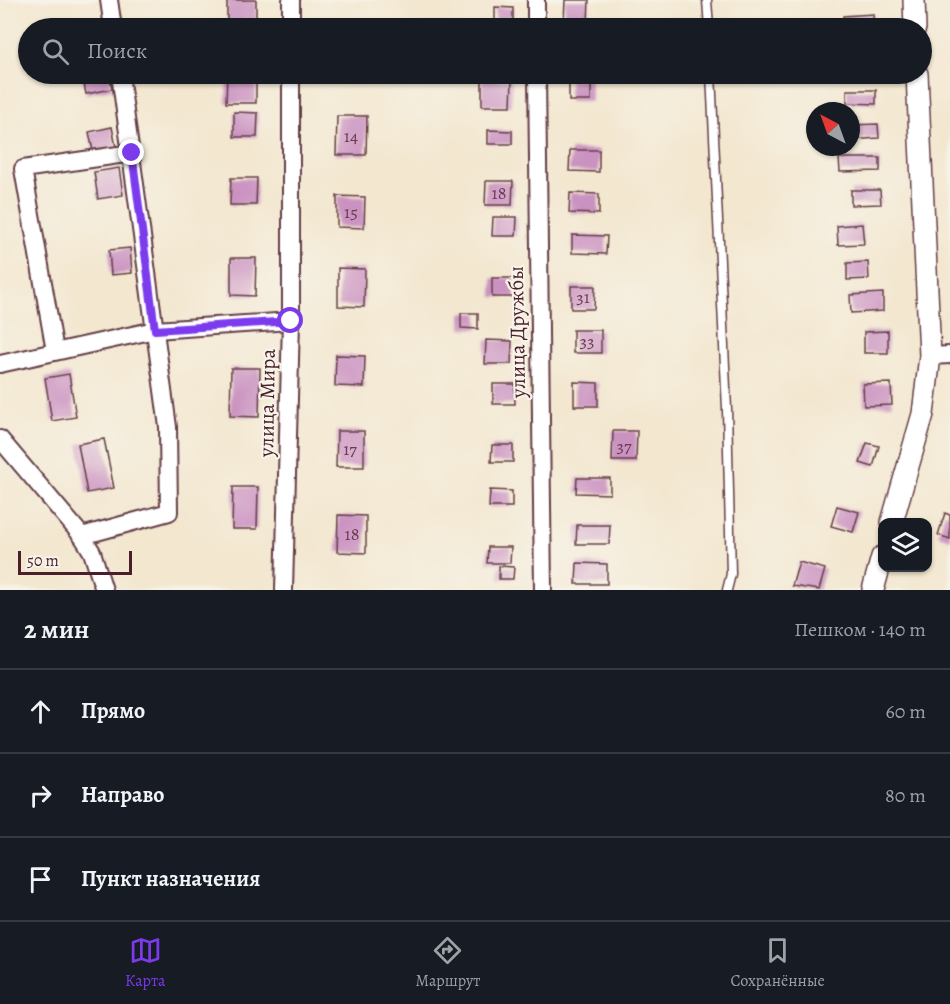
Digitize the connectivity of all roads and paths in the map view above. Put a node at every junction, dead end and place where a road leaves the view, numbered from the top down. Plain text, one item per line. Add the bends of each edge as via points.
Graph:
1 (109, 0) edge
2 (291, 0) edge
3 (536, 0) edge
4 (707, 0) edge
5 (914, 0) edge
6 (112, 18) edge
7 (291, 18) edge
8 (536, 18) edge
9 (708, 18) edge
10 (915, 18) edge
11 (122, 84) edge
12 (291, 84) edge
13 (537, 84) edge
14 (711, 84) edge
15 (918, 84) edge
16 (132, 153) junction
17 (291, 321) junction
18 (155, 330) junction
19 (55, 351) junction
20 (940, 356) edge
21 (0, 364) edge
22 (0, 439) edge
23 (893, 518) edge
24 (82, 536) junction
25 (878, 572) edge
26 (104, 590) edge
27 (284, 590) edge
28 (543, 590) edge
29 (727, 590) edge
30 (873, 590) edge

1 - 6 street
2 - 7 street
3 - 8 street
4 - 9 lane
5 - 10 street
11 - 16 street
12 - 17 street, улица Мира
13 - 28 street, улица Дружбы
14 - 29 lane via 727,410 731,574
15 - 20 street
16 - 18 street
16 - 19 street via 23,169
17 - 18 street
17 - 27 street, улица Мира
18 - 19 street
18 - 24 street via 168,427 169,512
19 - 21 street
20 - 23 street
22 - 24 street
24 - 26 street via 92,552
25 - 30 street

